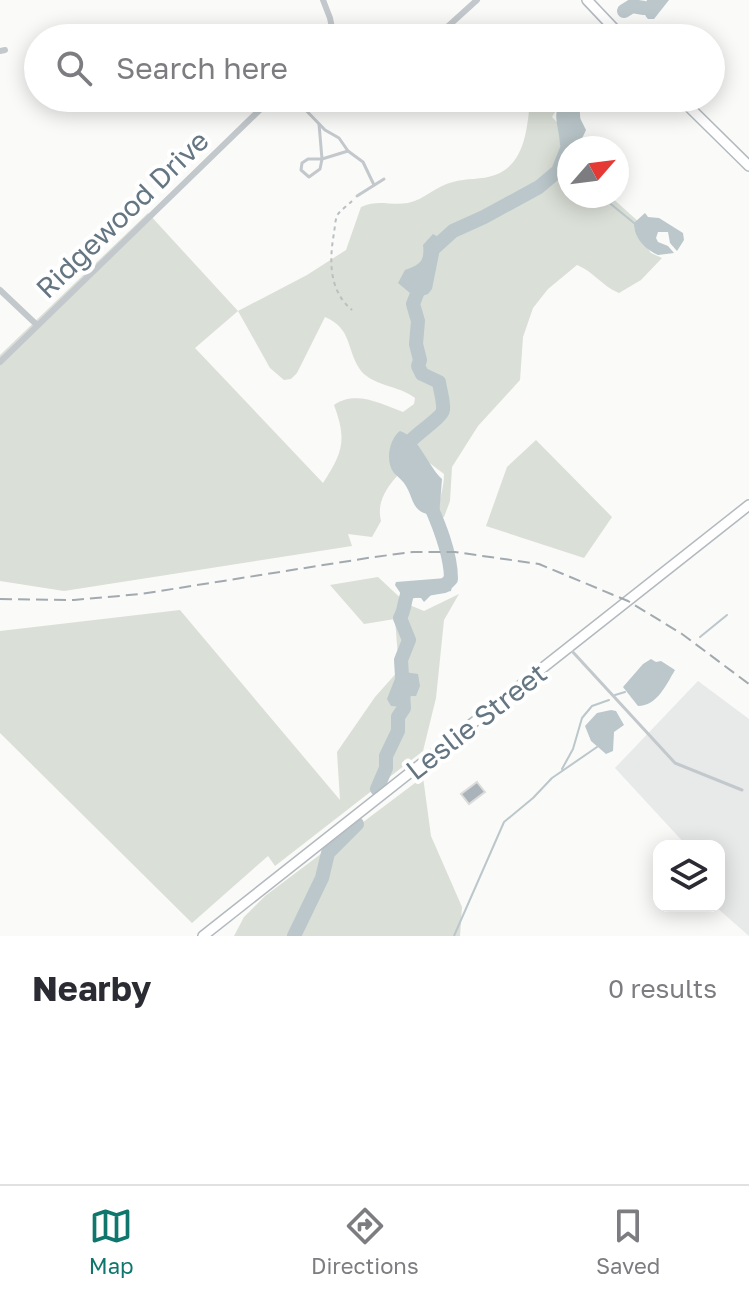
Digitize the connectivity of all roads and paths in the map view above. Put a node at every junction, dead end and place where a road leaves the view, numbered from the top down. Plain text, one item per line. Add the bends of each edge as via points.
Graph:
1 (323, 0) edge
2 (477, 0) edge
3 (587, 0) edge
4 (331, 24) edge
5 (450, 24) edge
6 (610, 24) edge
7 (258, 112) edge
8 (307, 112) edge
9 (694, 112) edge
10 (319, 124) junction
11 (348, 151) junction
12 (322, 159) junction
13 (749, 166) edge
14 (384, 179) dead end
15 (374, 185) junction
16 (357, 196) joint
17 (0, 290) edge
18 (352, 310) dead end
19 (37, 325) junction
20 (0, 362) edge
21 (749, 505) edge
22 (568, 647) junction
23 (742, 790) dead end
24 (203, 936) edge

1 - 4 street
2 - 5 street
3 - 6 street
7 - 19 street, Ridgewood Drive
8 - 10 lane
9 - 13 street
10 - 11 lane
10 - 12 lane
11 - 12 lane
11 - 15 lane via 363,162
12 - 12 lane via 308,159 301,170 309,177 315,174
14 - 15 lane
15 - 16 lane
16 - 18 path via 337,216 331,248 336,288
17 - 19 street, Ridgewood Drive
19 - 20 street
21 - 22 street, Leslie Street
22 - 23 lane via 675,763
22 - 24 street, Leslie Street

